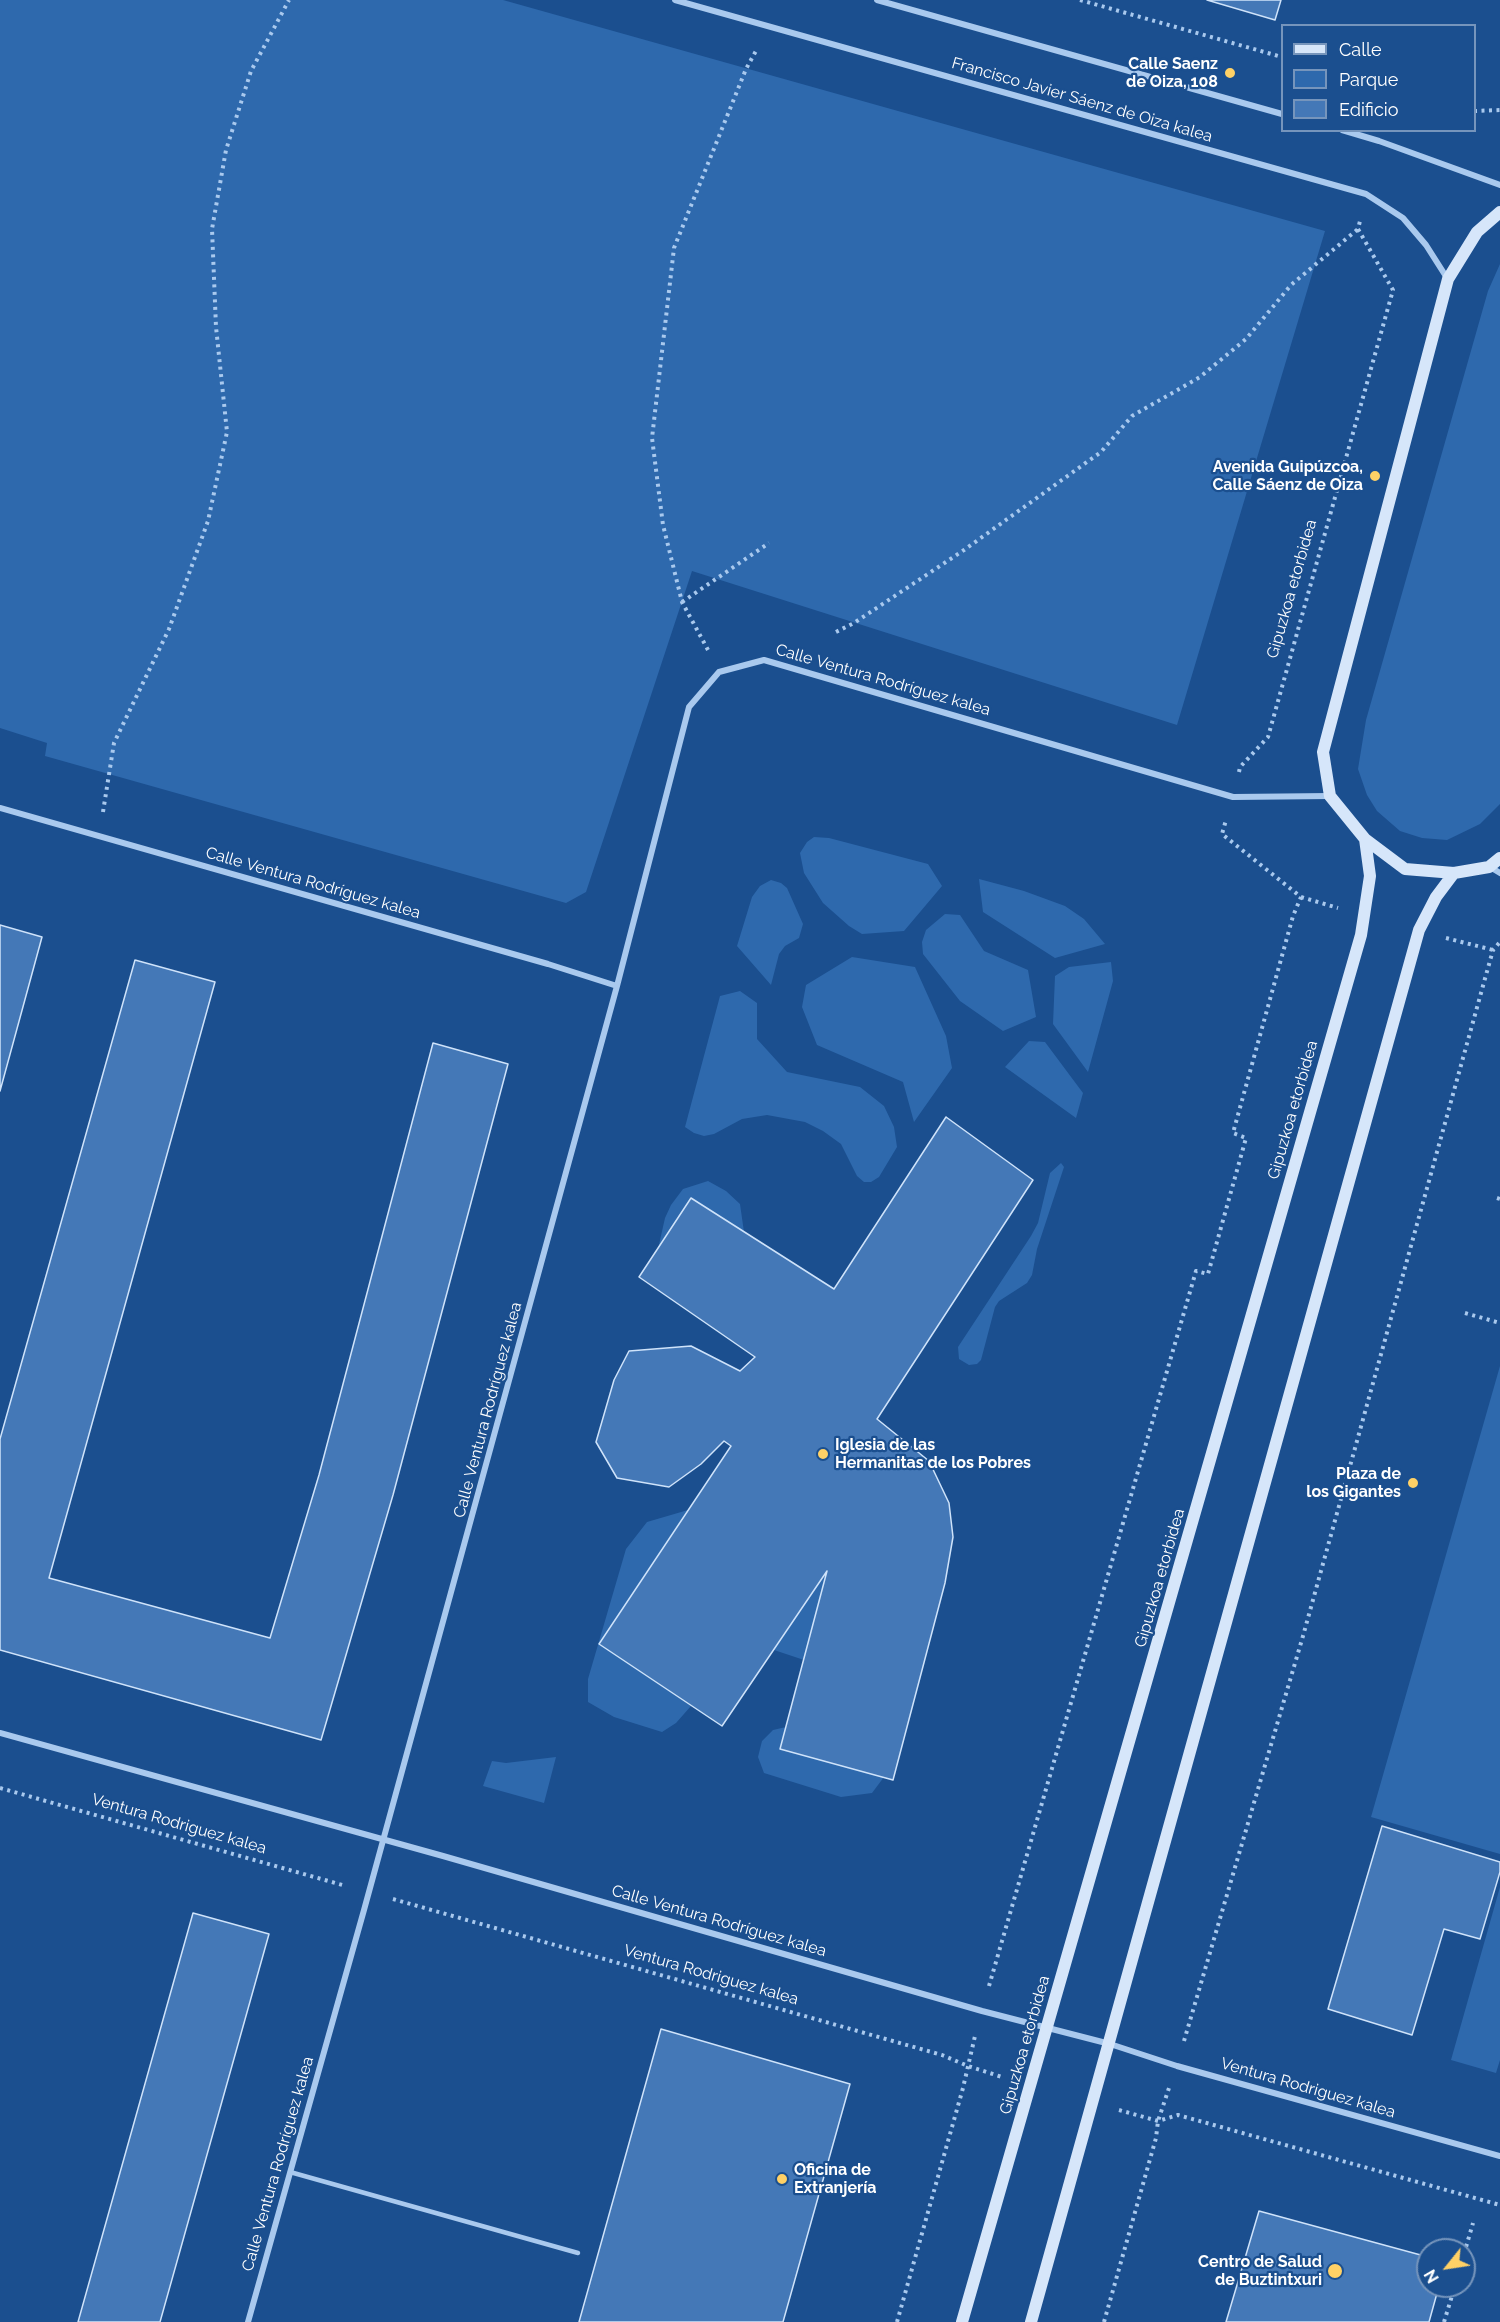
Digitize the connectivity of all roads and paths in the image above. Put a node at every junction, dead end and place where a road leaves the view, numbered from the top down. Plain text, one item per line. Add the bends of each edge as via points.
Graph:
1 (289, 0) edge
2 (675, 0) edge
3 (878, 0) edge
4 (1080, 0) edge
5 (771, 27) junction
6 (1281, 57) edge
7 (1500, 110) edge
8 (1476, 111) edge
9 (1281, 114) edge
10 (1349, 132) edge
11 (1500, 185) edge
12 (1362, 211) dead end
13 (1500, 212) edge
14 (1358, 229) junction
15 (1448, 279) junction
16 (769, 543) dead end
17 (682, 602) junction
18 (836, 632) dead end
19 (719, 672) junction
20 (1239, 774) dead end
21 (1330, 796) junction
22 (0, 808) edge
23 (1227, 813) dead end
24 (99, 836) junction
25 (1365, 839) junction
26 (1500, 858) edge
27 (1495, 870) edge
28 (1454, 873) junction
29 (1301, 897) junction
30 (1344, 909) dead end
31 (1444, 937) dead end
32 (1500, 942) edge
33 (1493, 950) junction
34 (617, 986) junction
35 (1465, 1313) dead end
36 (1500, 1323) edge
37 (0, 1733) edge
38 (0, 1788) edge
39 (383, 1840) junction
40 (350, 1887) dead end
41 (391, 1899) dead end
42 (988, 1990) dead end
43 (977, 2028) dead end
44 (1047, 2030) junction
45 (1110, 2044) junction
46 (1181, 2050) dead end
47 (968, 2066) junction
48 (1011, 2079) dead end
49 (1170, 2085) dead end
50 (1119, 2110) dead end
51 (1158, 2121) junction
52 (1500, 2156) edge
53 (290, 2172) junction
54 (1500, 2205) edge
55 (1473, 2223) dead end
56 (1469, 2238) edge
57 (578, 2253) dead end
58 (1451, 2298) edge
59 (248, 2322) edge
60 (897, 2322) edge
61 (962, 2322) edge
62 (1031, 2322) edge
63 (1104, 2322) edge
64 (1444, 2322) edge

1 - 24 path via 251,71 226,150 212,228 216,327 227,432 208,521 169,629 114,742
2 - 5 street, Francisco Javier Sáenz de Oiza kalea
3 - 9 street
4 - 6 path
5 - 15 street, Francisco Javier Sáenz de Oiza kalea via 1366,194 1403,218
5 - 17 path via 746,69 674,248 652,438 663,525
7 - 8 path
10 - 11 street
12 - 14 path
13 - 15 main road via 1477,232
14 - 18 path via 1291,285 1246,339 1200,377 1132,416 1101,452 964,550
14 - 20 path, Gipuzkoa etorbidea via 1393,290 1268,737 1240,767
15 - 21 main road via 1323,752
16 - 17 path
17 - 19 path
19 - 21 street, Calle Ventura Rodríguez kalea via 764,660 1233,797
19 - 34 street, Calle Ventura Rodríguez kalea via 689,707
21 - 25 main road
22 - 24 street, Calle Ventura Rodríguez kalea
23 - 29 path via 1222,834
24 - 34 street, Calle Ventura Rodríguez kalea
25 - 28 main road via 1405,869
25 - 44 main road, Gipuzkoa etorbidea via 1370,876 1361,935
26 - 27 main road
27 - 28 main road
28 - 45 main road via 1419,930
29 - 30 path
29 - 42 path via 1233,1133 1246,1138 1208,1274 1196,1271
31 - 33 path
32 - 33 path
33 - 46 path via 1303,1636
34 - 39 street, Calle Ventura Rodríguez kalea
35 - 36 path
37 - 39 street, Calle Ventura Rodríguez kalea
38 - 40 path, Ventura Rodriguez kalea
39 - 44 street, Calle Ventura Rodríguez kalea
39 - 53 street, Calle Ventura Rodríguez kalea
41 - 47 path, Ventura Rodriguez kalea via 942,2055
43 - 47 path
44 - 45 street, Calle Ventura Rodríguez kalea
44 - 61 main road, Gipuzkoa etorbidea
45 - 52 street, Ventura Rodriguez kalea
45 - 62 main road
47 - 48 path, Ventura Rodriguez kalea
47 - 60 path
49 - 51 path
50 - 51 path
51 - 54 path via 1178,2115
51 - 63 path
53 - 57 lane
53 - 59 street, Calle Ventura Rodríguez kalea
55 - 56 path
58 - 64 path

